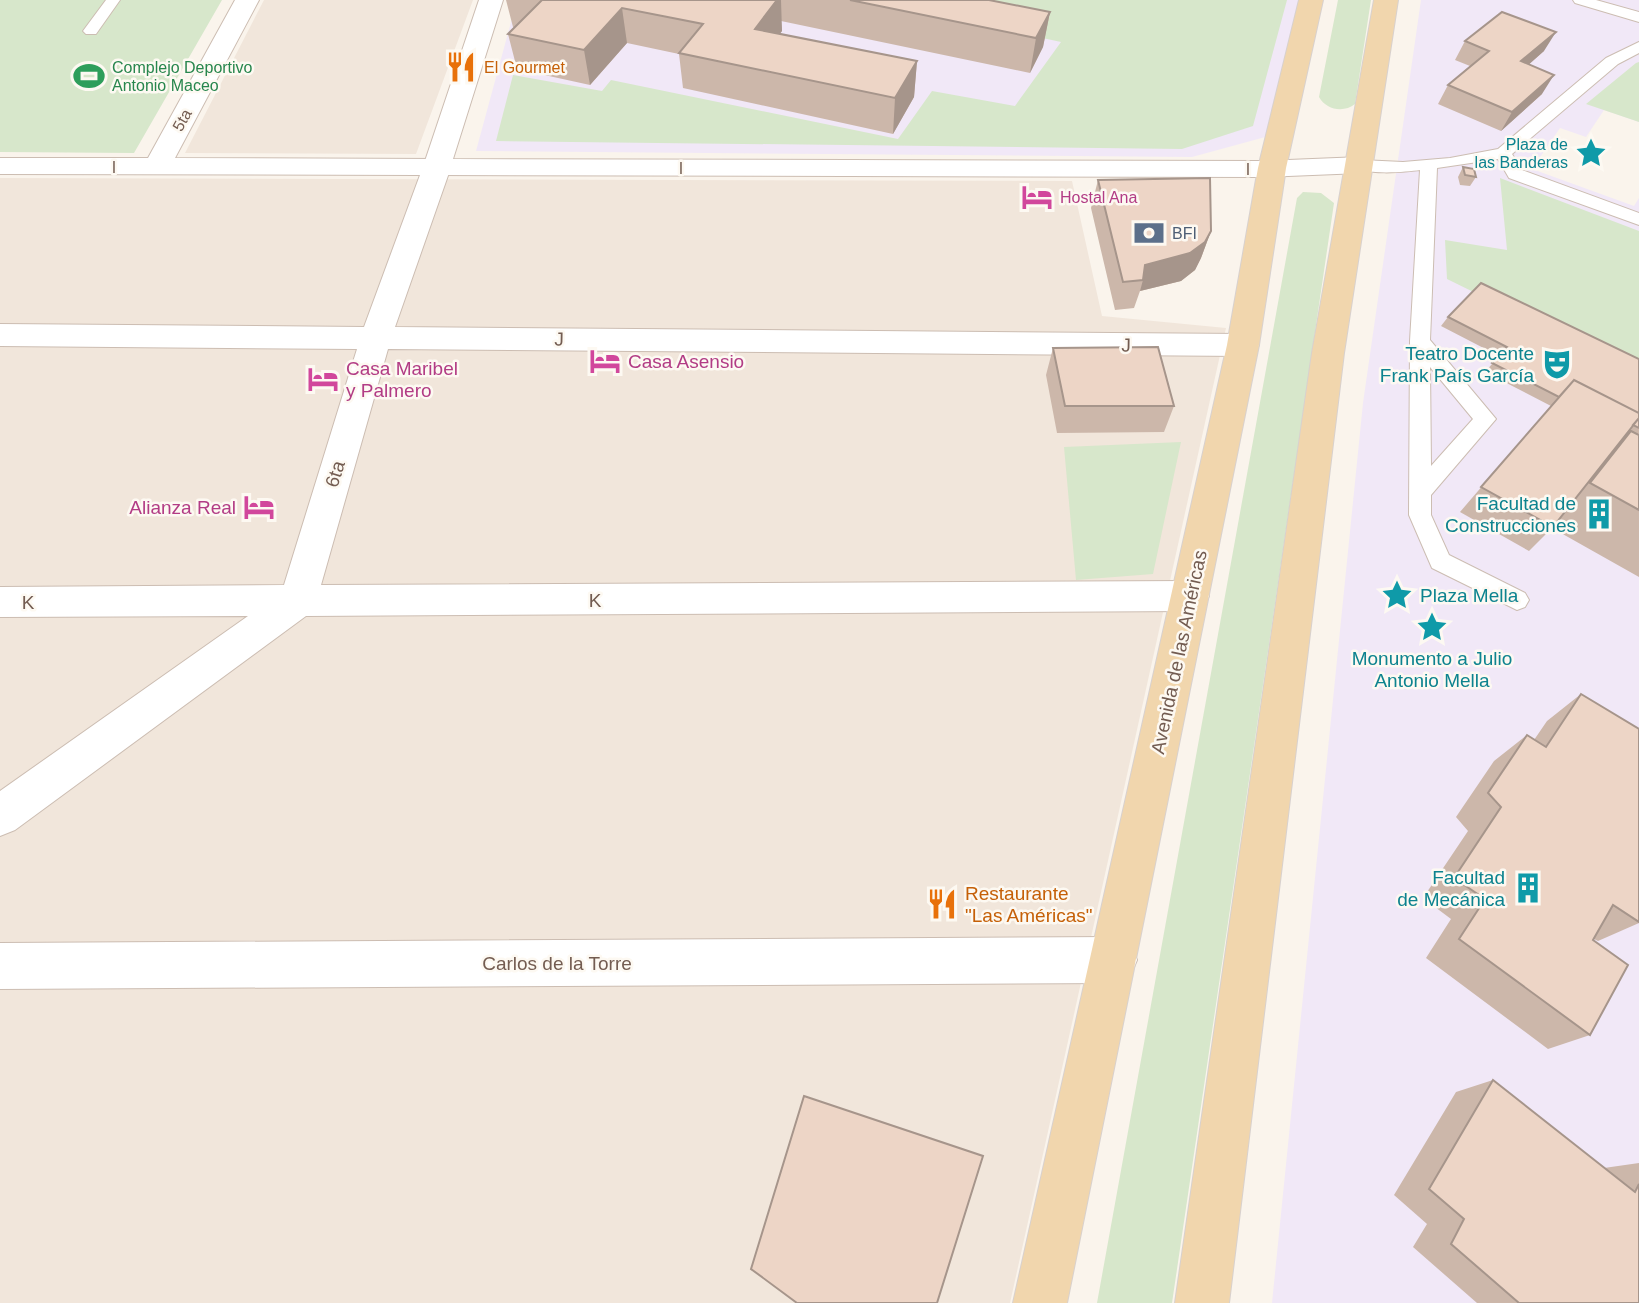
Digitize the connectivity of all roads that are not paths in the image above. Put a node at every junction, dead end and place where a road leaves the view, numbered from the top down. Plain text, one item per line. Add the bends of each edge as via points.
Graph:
1 (113, 0) edge
2 (247, 0) edge
3 (491, 0) edge
4 (1311, 0) edge
5 (1386, 0) edge
6 (1585, 1) edge
7 (1639, 17) edge
8 (91, 31) dead end
9 (1639, 47) edge
10 (1503, 153) junction
11 (1429, 163) junction
12 (1362, 165) junction
13 (0, 166) edge
14 (157, 167) junction
15 (437, 167) junction
16 (1272, 168) junction
17 (1639, 219) edge
18 (0, 335) edge
19 (376, 338) junction
20 (1420, 341) junction
21 (1243, 345) junction
22 (1420, 493) junction
23 (1190, 596) junction
24 (1517, 600) dead end
25 (0, 602) edge
26 (297, 602) junction
27 (0, 816) edge
28 (1114, 960) junction
29 (0, 967) edge
30 (1040, 1303) edge
31 (1202, 1303) edge

1 - 8 lane
2 - 14 street, 5ta
3 - 15 street, 6ta
4 - 16 main road, Avenida de las Américas
5 - 12 main road
6 - 7 lane
9 - 10 lane via 1612,61
10 - 11 lane
10 - 17 lane via 1515,174
11 - 12 lane
11 - 20 lane
12 - 16 street, I
12 - 31 main road via 1328,353
13 - 14 street, I
14 - 15 street, I
15 - 16 street, I
15 - 19 street, 6ta
16 - 21 main road, Avenida de las Américas
18 - 19 street, J
19 - 21 street, J
19 - 26 street, 6ta
20 - 22 lane
20 - 22 lane via 1485,419
21 - 23 main road, Avenida de las Américas
22 - 24 lane via 1420,515 1440,561
23 - 26 street, K
23 - 28 main road, Avenida de las Américas
25 - 26 street, K
26 - 27 street
28 - 29 street, Carlos de la Torre
28 - 30 main road, Avenida de las Américas

